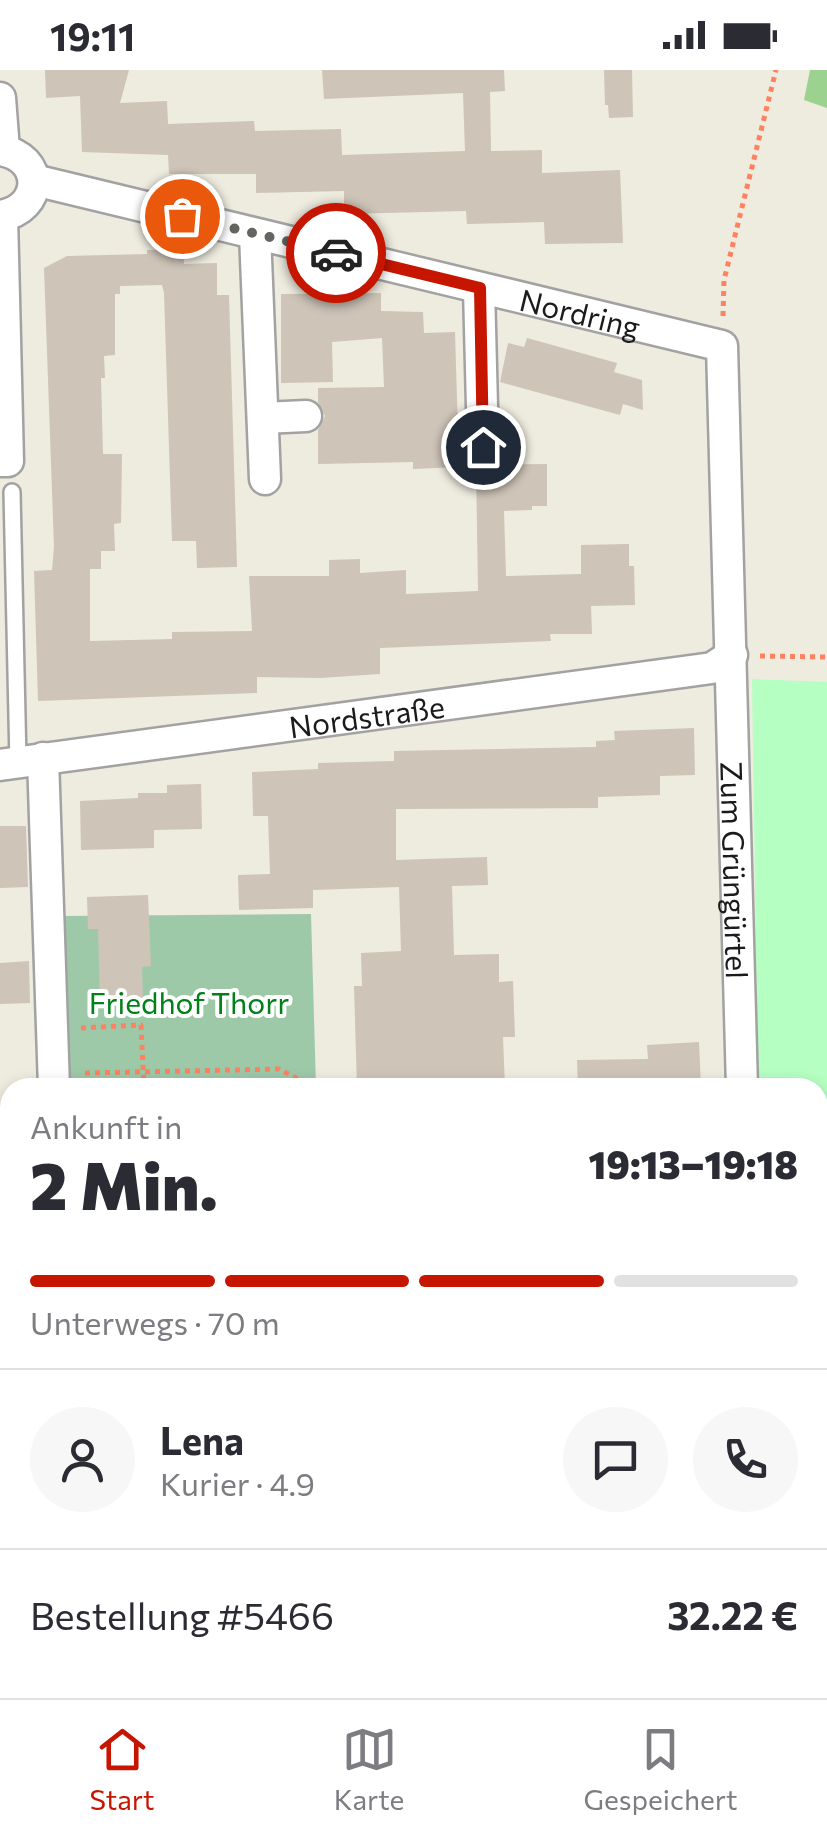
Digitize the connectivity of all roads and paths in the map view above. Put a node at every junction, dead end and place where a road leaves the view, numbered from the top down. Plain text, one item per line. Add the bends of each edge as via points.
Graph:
1 (776, 70) edge
2 (0, 98) edge
3 (2, 150) edge
4 (34, 180) junction
5 (1, 216) edge
6 (256, 234) junction
7 (480, 288) junction
8 (722, 346) junction
9 (306, 416) dead end
10 (263, 418) junction
11 (483, 447) dead end
12 (0, 461) edge
13 (265, 478) dead end
14 (12, 492) dead end
15 (732, 655) junction
16 (827, 657) edge
17 (20, 762) edge
18 (52, 1029) junction
19 (143, 1072) junction
20 (65, 1078) edge
21 (75, 1078) edge
22 (143, 1078) edge
23 (296, 1078) edge
24 (742, 1078) edge

1 - 8 path via 724,280
2 - 3 street
3 - 4 street via 18,154
4 - 5 street via 26,205
4 - 6 street, Nordring
5 - 12 street via 8,461
6 - 7 street, Nordring
6 - 10 street
7 - 8 street, Nordring
7 - 11 street
8 - 15 street, Zum Grüngürtel
9 - 10 street
10 - 13 street
14 - 17 lane
15 - 16 path
15 - 17 street, Nordstraße via 712,668
15 - 24 street, Zum Grüngürtel
17 - 18 street
18 - 19 path via 140,1026
18 - 20 street
19 - 21 path
19 - 22 path
19 - 23 path via 280,1069

